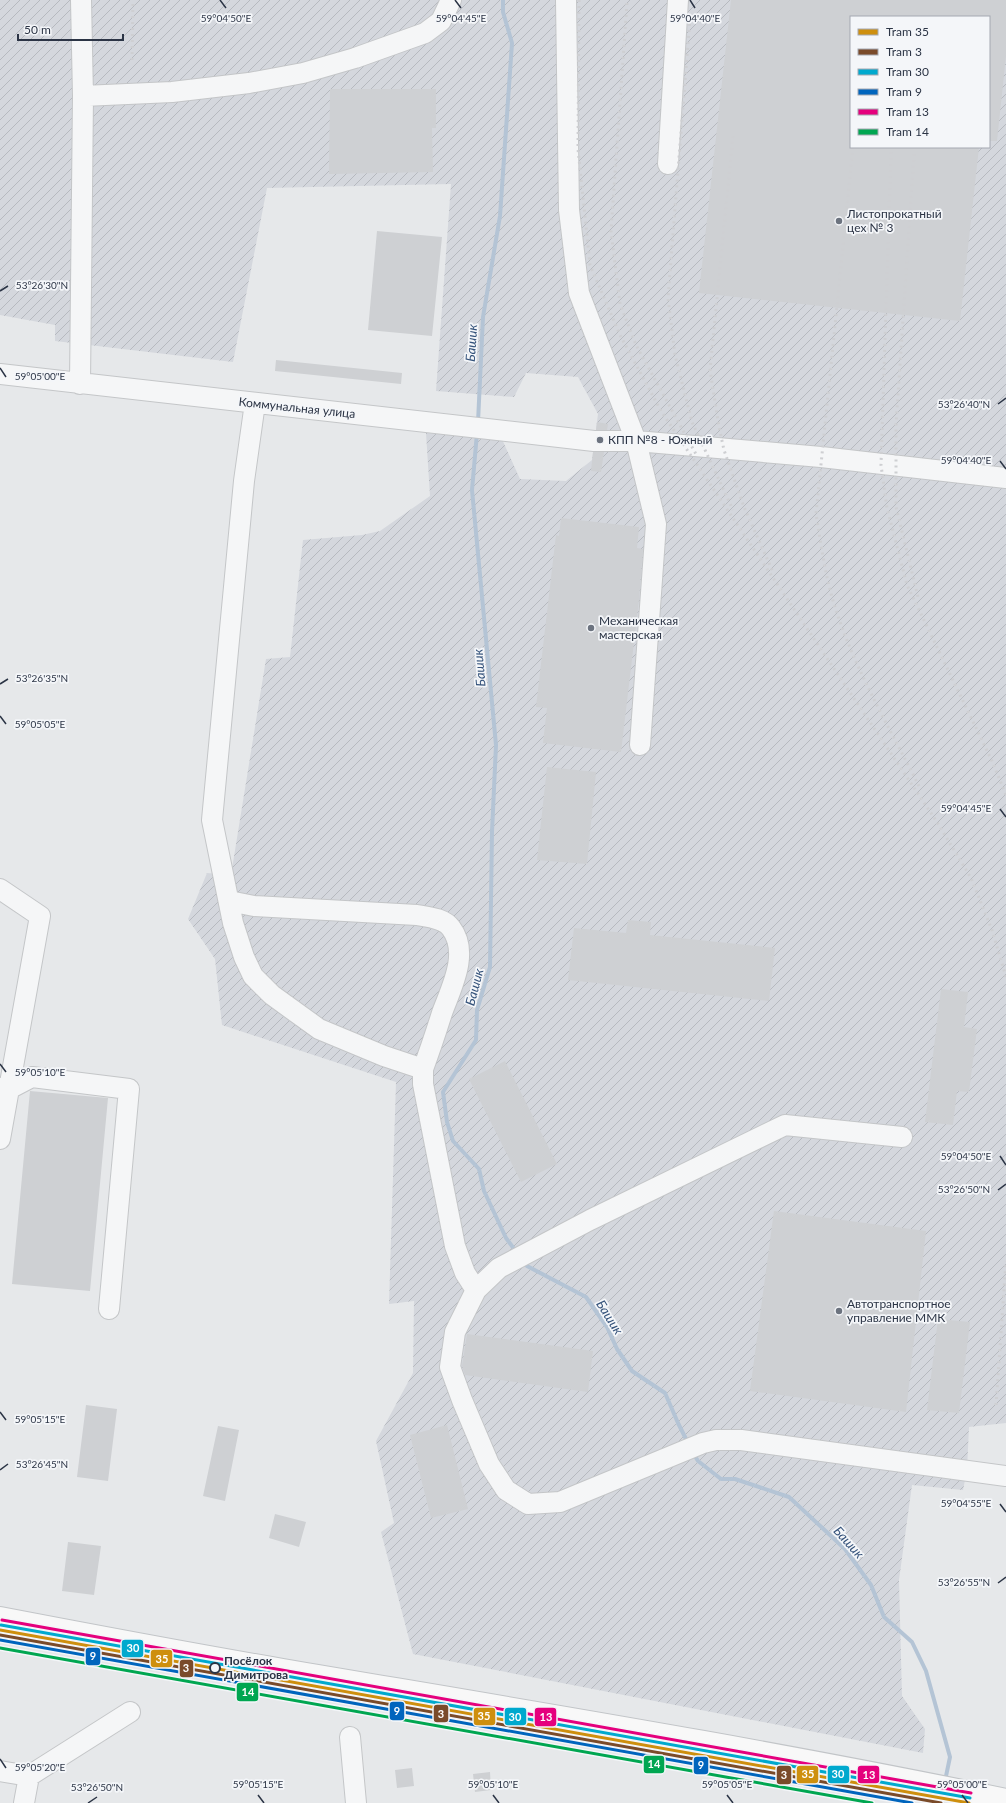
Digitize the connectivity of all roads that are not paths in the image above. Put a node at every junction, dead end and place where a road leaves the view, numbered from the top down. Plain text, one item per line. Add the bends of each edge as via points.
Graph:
1 (80, 0) edge
2 (451, 0) edge
3 (566, 0) edge
4 (678, 0) edge
5 (83, 96) junction
6 (668, 164) dead end
7 (0, 374) edge
8 (80, 384) junction
9 (255, 404) junction
10 (636, 441) junction
11 (1006, 478) edge
12 (640, 745) dead end
13 (0, 888) edge
14 (229, 901) junction
15 (423, 1069) junction
16 (4, 1089) edge
17 (902, 1137) dead end
18 (0, 1139) edge
19 (476, 1290) junction
20 (109, 1309) dead end
21 (1006, 1476) edge
22 (0, 1618) edge
23 (130, 1712) dead end
24 (350, 1737) dead end
25 (0, 1771) edge
26 (29, 1776) junction
27 (1006, 1800) edge
28 (24, 1803) edge
29 (356, 1803) edge

1 - 5 street
2 - 5 street via 441,21 425,33 303,73 249,83 172,92
3 - 10 street via 569,210 579,293
4 - 6 street
5 - 8 street
7 - 8 street, Коммунальная улица
8 - 9 street, Коммунальная улица
9 - 10 street, Коммунальная улица via 594,441
9 - 14 street via 243,488 212,820
10 - 11 street, Коммунальная улица
10 - 12 street via 656,524
13 - 16 street via 40,916
14 - 15 street via 244,957 253,976 272,995 319,1029
14 - 15 street via 262,907 417,916 439,919 451,926 458,941 456,977
15 - 19 street via 423,1084 455,1246 465,1273
16 - 18 street
16 - 20 street via 32,1077 129,1089
17 - 19 street via 785,1125 530,1251 499,1268
19 - 21 street via 455,1332 450,1367 489,1464 506,1490 528,1504 560,1502 703,1443 716,1440 741,1440
22 - 27 main road via 281,1670 902,1778
23 - 26 street
24 - 29 street
25 - 26 street
26 - 28 street

